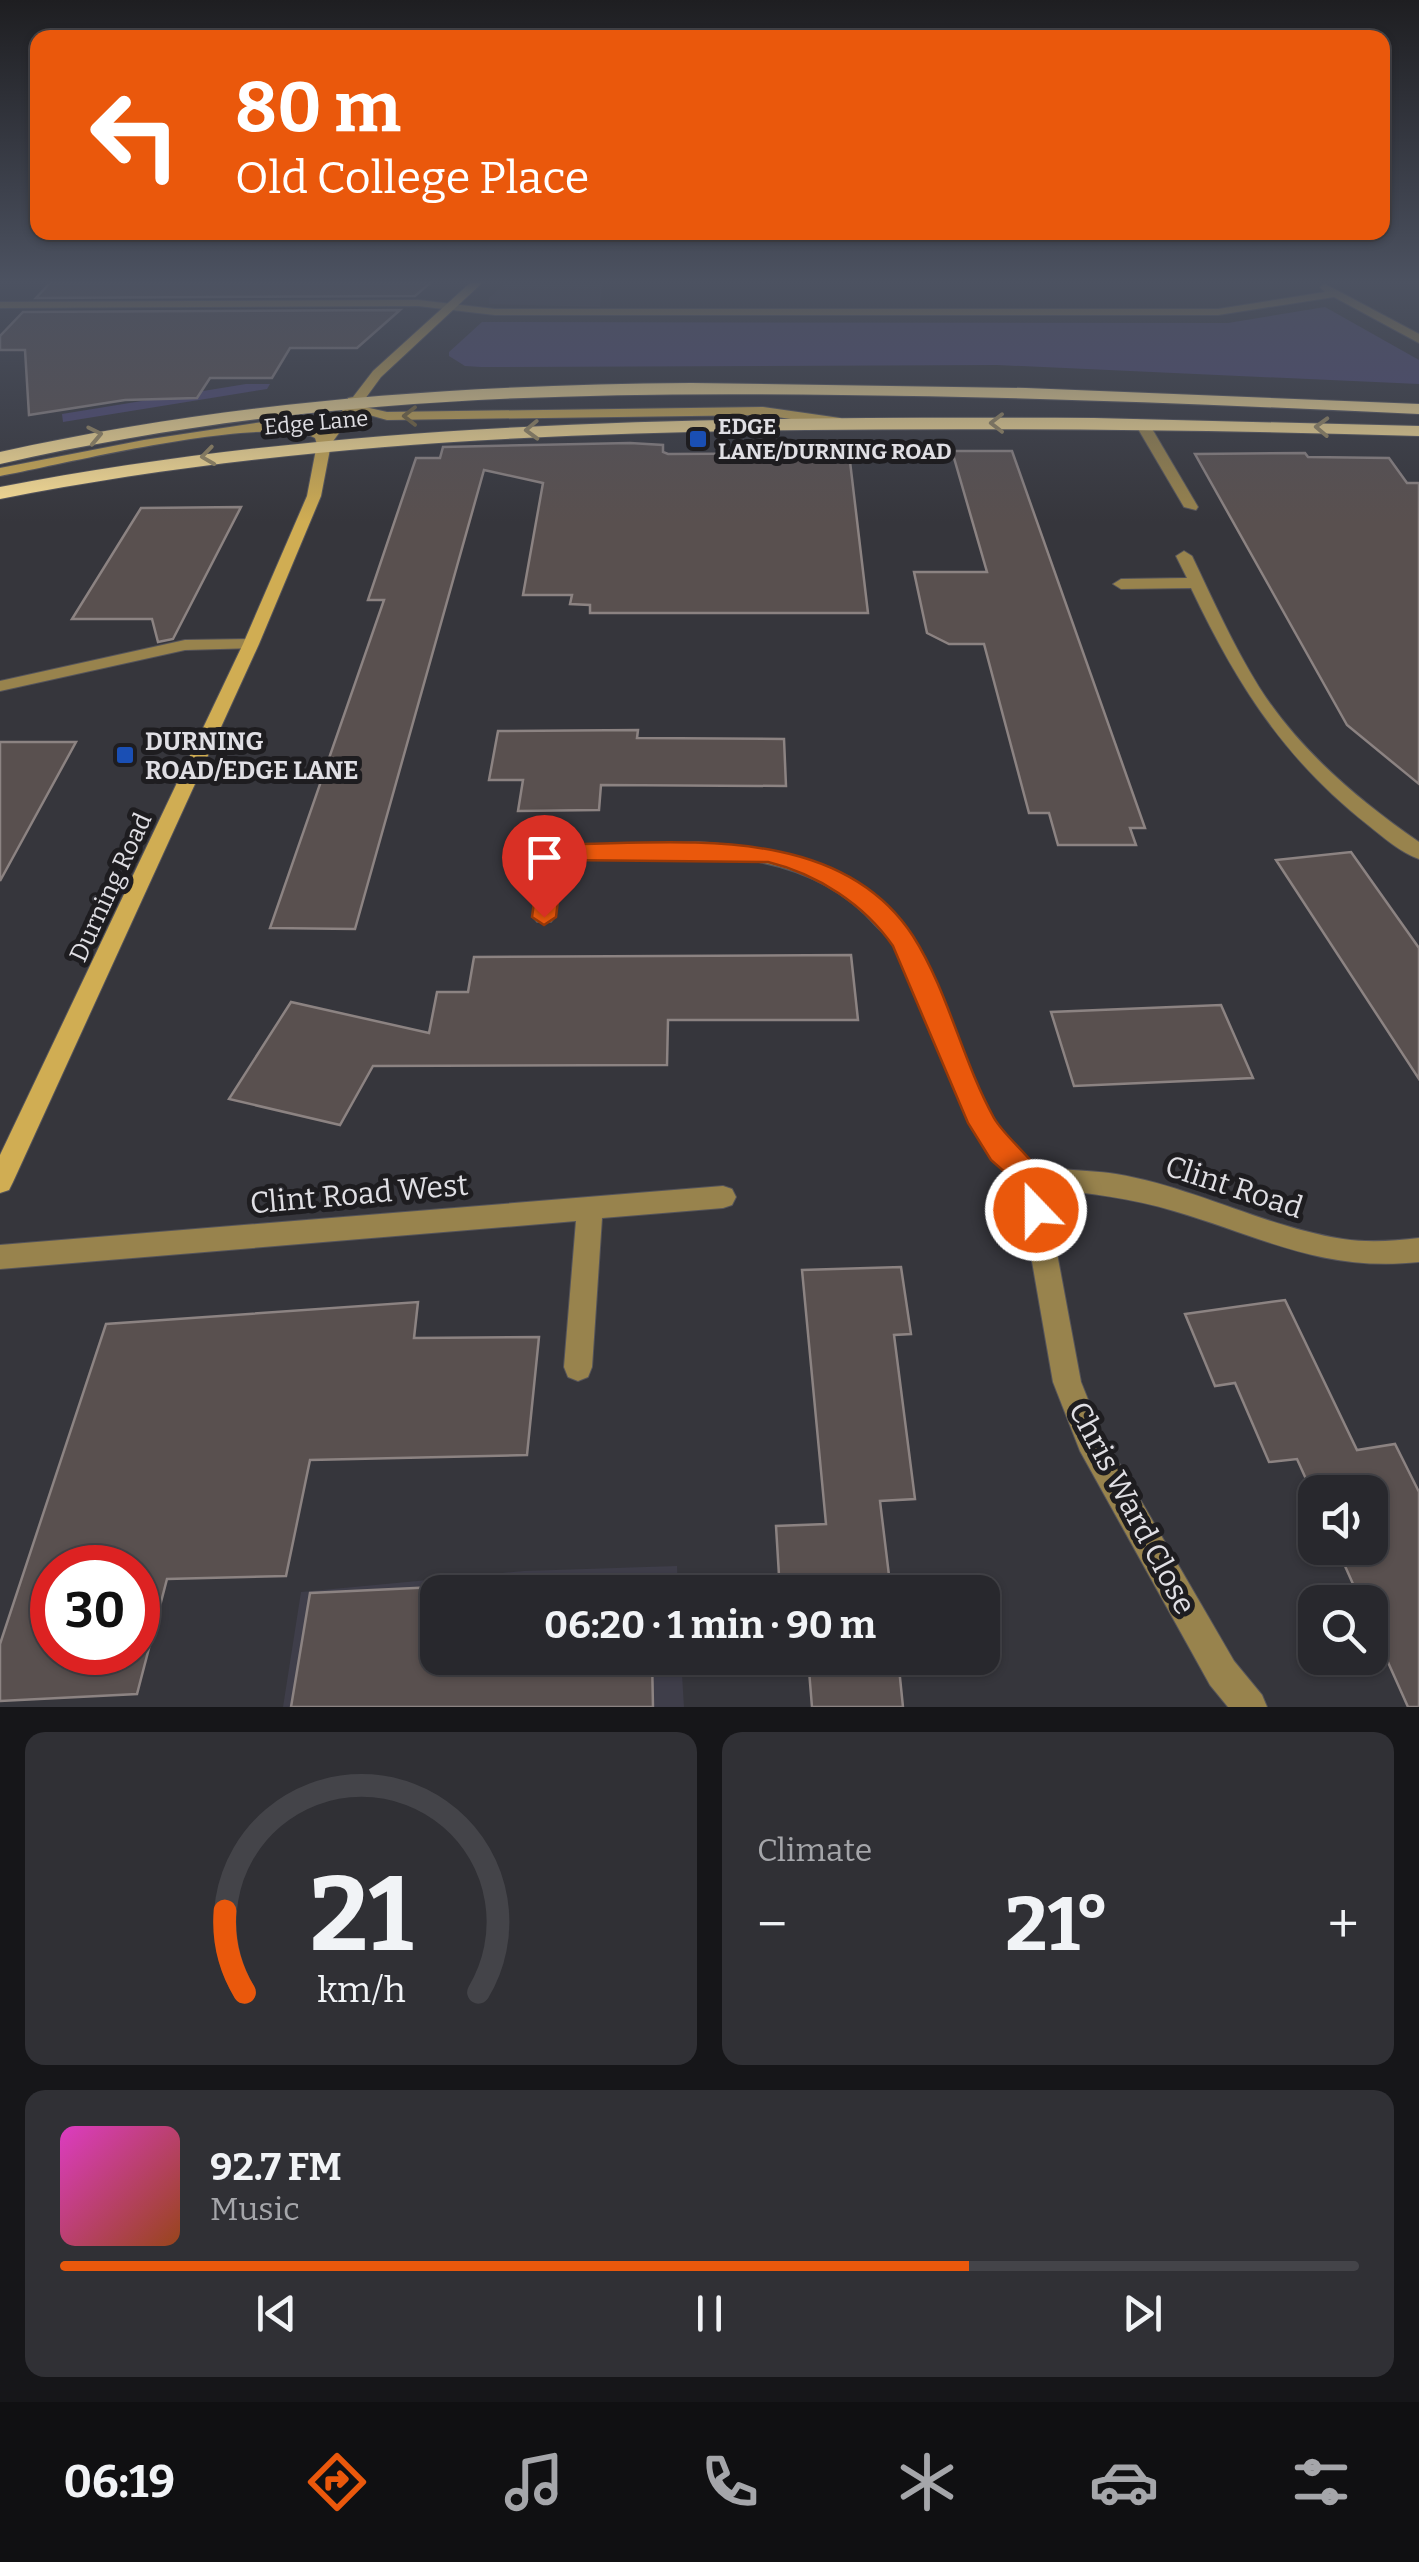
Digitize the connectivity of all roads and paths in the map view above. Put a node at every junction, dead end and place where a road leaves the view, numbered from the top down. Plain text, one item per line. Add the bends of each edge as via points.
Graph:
1 (392, 363) edge
2 (353, 401) junction
3 (1419, 409) edge
4 (1141, 422) junction
5 (856, 424) junction
6 (1419, 431) edge
7 (324, 444) junction
8 (0, 458) edge
9 (0, 472) edge
10 (0, 493) edge
11 (1191, 507) dead end
12 (1184, 556) dead end
13 (1121, 584) dead end
14 (1197, 584) junction
15 (251, 644) junction
16 (0, 686) edge
17 (1419, 852) edge
18 (544, 917) dead end
19 (1030, 1176) junction
20 (0, 1182) edge
21 (723, 1197) dead end
22 (590, 1207) junction
23 (1419, 1250) edge
24 (0, 1257) edge
25 (578, 1367) dead end
26 (1250, 1707) edge

1 - 2 main road
2 - 3 highway, Edge Lane via 786,388
5 -> 2 main road via 763,412 387,416 361,410
2 - 7 main road
8 -> 2 highway, Edge Lane via 120,430
4 -> 5 highway, Edge Lane
6 -> 4 highway, Edge Lane
4 - 11 street
5 -> 7 highway, Edge Lane via 534,429
7 - 9 main road via 302,427 263,426
7 -> 10 highway, Edge Lane via 166,462
7 - 15 main road, Durning Road via 314,496
12 - 14 street
13 - 14 street
14 - 17 street via 1249,685 1280,728 1367,813
15 - 16 street via 186,645
15 - 20 main road, Durning Road
18 - 19 street via 552,852 732,851 808,864 887,919 904,943 982,1123 1001,1152
19 - 23 street, Clint Road via 1145,1191 1288,1241 1349,1252
19 - 26 street, Chris Ward Close via 1066,1382 1090,1441 1222,1673
21 - 22 street, Clint Road West
22 - 24 street, Clint Road West
22 - 25 street

